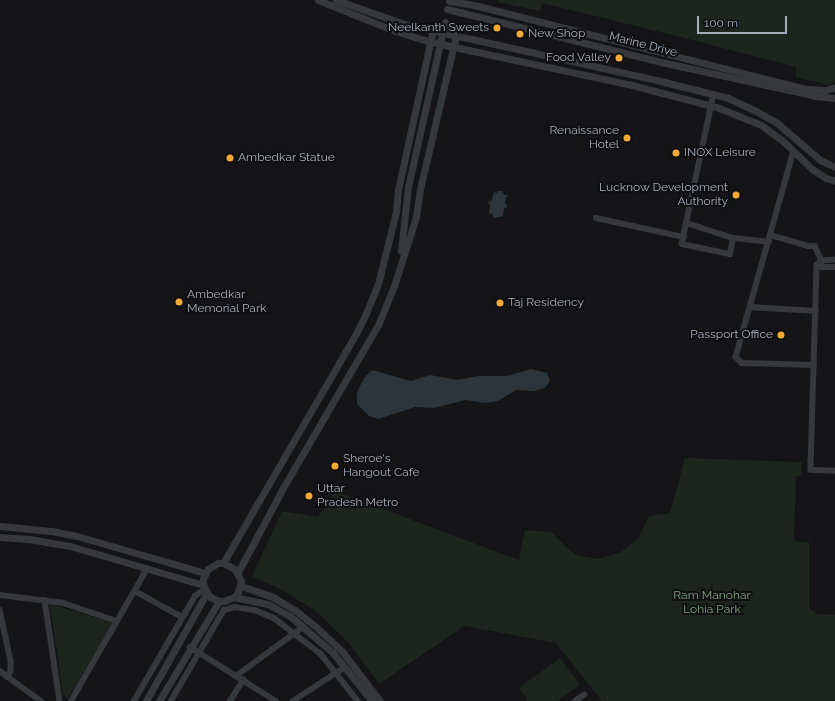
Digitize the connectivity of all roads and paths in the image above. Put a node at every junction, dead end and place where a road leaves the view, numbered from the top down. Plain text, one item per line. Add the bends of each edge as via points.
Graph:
1 (318, 0) edge
2 (336, 0) edge
3 (449, 0) edge
4 (447, 9) junction
5 (433, 30) junction
6 (456, 35) junction
7 (431, 42) junction
8 (453, 47) junction
9 (835, 87) edge
10 (714, 94) junction
11 (835, 98) edge
12 (711, 106) junction
13 (794, 152) junction
14 (835, 167) edge
15 (835, 181) edge
16 (408, 188) junction
17 (396, 212) junction
18 (596, 218) dead end
19 (687, 223) junction
20 (770, 236) junction
21 (684, 237) junction
22 (734, 238) junction
23 (768, 242) junction
24 (835, 260) edge
25 (822, 261) junction
26 (817, 265) junction
27 (835, 267) edge
28 (398, 272) junction
29 (750, 307) junction
30 (816, 311) junction
31 (814, 365) junction
32 (835, 471) edge
33 (0, 526) edge
34 (0, 537) edge
35 (223, 563) junction
36 (147, 569) junction
37 (238, 572) junction
38 (205, 573) junction
39 (240, 586) junction
40 (204, 590) junction
41 (134, 591) junction
42 (0, 595) edge
43 (234, 597) junction
44 (45, 600) junction
45 (218, 601) junction
46 (0, 610) edge
47 (182, 617) junction
48 (117, 621) junction
49 (303, 627) junction
50 (294, 634) junction
51 (190, 647) junction
52 (199, 653) junction
53 (345, 667) junction
54 (0, 671) edge
55 (337, 673) junction
56 (236, 676) junction
57 (8, 677) junction
58 (243, 680) junction
59 (584, 695) dead end
60 (41, 701) edge
61 (60, 701) edge
62 (71, 701) edge
63 (134, 701) edge
64 (146, 701) edge
65 (159, 701) edge
66 (171, 701) edge
67 (230, 701) edge
68 (276, 701) edge
69 (293, 701) edge
70 (358, 701) edge
71 (372, 701) edge
72 (380, 701) edge
73 (575, 701) edge

1 - 7 street via 395,31
2 - 5 street via 404,24
3 - 4 street
3 - 9 street, Marine Drive via 807,89 826,90
4 - 11 street, Marine Drive via 661,62 815,96
4 - 16 street, bridge
5 - 6 street
5 - 7 street
6 - 8 street
6 - 10 street
7 - 8 street
7 - 17 street via 398,190
8 - 12 street via 632,85
8 - 28 street via 416,217
10 - 12 street
10 - 14 street via 754,110 777,123 820,160
12 - 13 street via 761,125
12 - 19 street
13 - 15 street via 819,174
13 - 20 street
16 - 17 street
16 - 28 street
17 - 35 street via 378,284 362,322
18 - 21 street
19 - 21 street
19 - 22 street
20 - 23 street
20 - 25 street via 815,246
21 - 22 street via 682,244 730,254
22 - 23 street
23 - 29 street
24 - 25 street
25 - 26 street
26 - 27 street
26 - 30 street
28 - 37 street via 378,325 283,488
29 - 30 street
29 - 31 street via 736,357 742,362
30 - 31 street
31 - 32 street via 811,470
33 - 38 street via 51,530
34 - 36 street via 62,545
35 - 37 street via 232,566
35 - 38 street via 212,565
36 - 40 street
36 - 41 street
37 - 39 street
38 - 40 street
39 - 43 street
39 - 72 street via 273,597 316,627 345,655
40 - 45 street
40 - 47 street via 195,596
40 - 64 street
41 - 47 street
41 - 48 street
42 - 44 street
43 - 45 street via 224,602
43 - 49 street via 268,604 290,616
44 - 48 street via 63,603
44 - 61 street
45 - 51 street
46 - 57 street via 11,661
47 - 63 street
48 - 62 street
49 - 50 street
49 - 53 street
50 - 52 street via 274,618 255,610 235,607 224,610
50 - 55 street via 321,654
50 - 56 street
51 - 52 street
51 - 65 street
52 - 56 street
52 - 66 street
53 - 55 street
53 - 71 street
54 - 57 street
55 - 69 street
55 - 70 street
56 - 58 street
57 - 60 street
58 - 67 street
58 - 68 street
59 - 73 street

